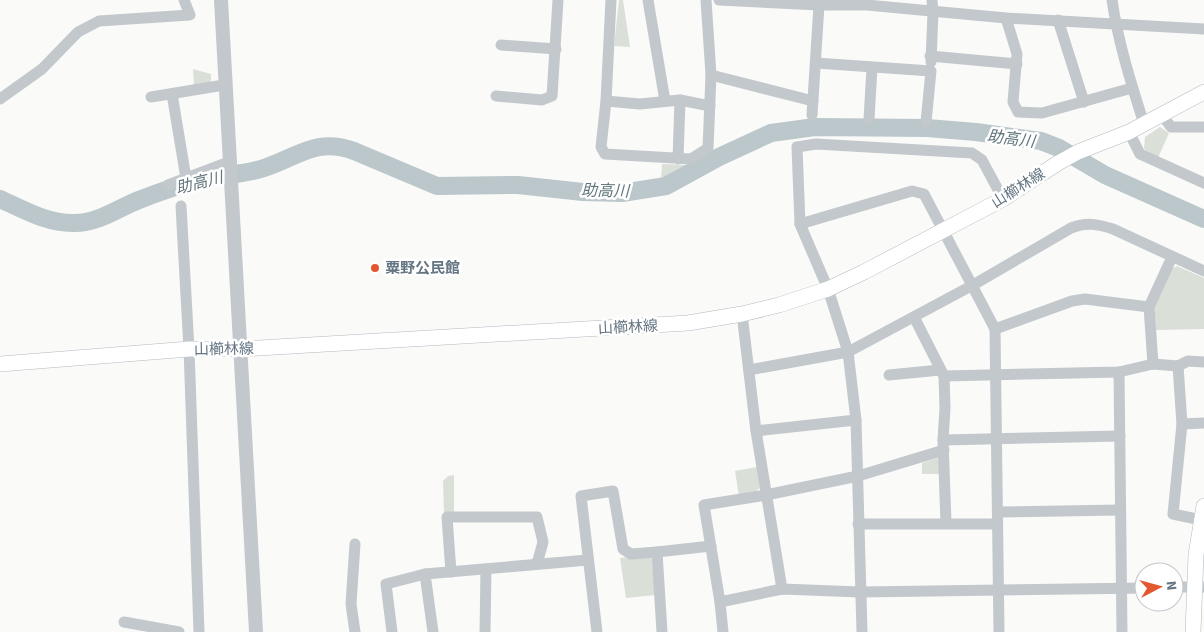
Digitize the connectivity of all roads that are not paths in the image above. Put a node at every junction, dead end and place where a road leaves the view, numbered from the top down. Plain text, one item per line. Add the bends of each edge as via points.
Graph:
1 (184, 0) edge
2 (221, 0) edge
3 (558, 0) edge
4 (611, 0) edge
5 (648, 0) edge
6 (706, 0) edge
7 (720, 0) edge
8 (742, 0) edge
9 (932, 0) edge
10 (1112, 0) edge
11 (800, 2) edge
12 (866, 3) edge
13 (819, 5) junction
14 (934, 12) junction
15 (1006, 18) junction
16 (1058, 20) junction
17 (1115, 24) junction
18 (1204, 29) edge
19 (501, 45) dead end
20 (556, 49) junction
21 (930, 56) junction
22 (816, 64) junction
23 (1017, 64) junction
24 (872, 68) junction
25 (931, 71) junction
26 (711, 75) junction
27 (224, 85) junction
28 (1132, 88) junction
29 (1204, 92) edge
30 (172, 94) junction
31 (496, 96) dead end
32 (152, 97) dead end
33 (0, 99) edge
34 (680, 100) junction
35 (606, 101) junction
36 (664, 101) junction
37 (813, 101) junction
38 (1084, 102) junction
39 (710, 106) junction
40 (812, 115) dead end
41 (1162, 115) junction
42 (870, 119) dead end
43 (926, 122) dead end
44 (1144, 124) junction
45 (1204, 127) edge
46 (1129, 132) junction
47 (678, 159) junction
48 (230, 164) junction
49 (186, 178) junction
50 (1204, 183) edge
51 (168, 185) dead end
52 (1003, 199) junction
53 (181, 206) dead end
54 (800, 224) junction
55 (944, 230) junction
56 (1172, 257) junction
57 (1204, 271) edge
58 (973, 285) junction
59 (828, 289) junction
60 (1149, 307) junction
61 (742, 314) junction
62 (914, 317) junction
63 (996, 329) junction
64 (189, 349) junction
65 (241, 349) junction
66 (848, 352) junction
67 (1204, 362) edge
68 (0, 364) edge
69 (1153, 364) junction
70 (1178, 366) junction
71 (749, 370) junction
72 (1119, 372) junction
73 (942, 373) junction
74 (996, 374) junction
75 (889, 375) dead end
76 (856, 420) junction
77 (1204, 423) edge
78 (1182, 424) junction
79 (756, 430) junction
80 (1120, 436) junction
81 (997, 437) junction
82 (943, 445) junction
83 (858, 476) junction
84 (766, 495) junction
85 (1120, 510) junction
86 (1203, 513) edge
87 (997, 518) junction
88 (946, 523) junction
89 (858, 524) junction
90 (355, 544) dead end
91 (711, 546) junction
92 (657, 552) junction
93 (588, 560) junction
94 (537, 564) junction
95 (486, 569) junction
96 (451, 572) junction
97 (425, 574) junction
98 (1184, 587) edge
99 (1199, 587) edge
100 (1122, 588) junction
101 (1134, 588) edge
102 (782, 589) junction
103 (999, 589) junction
104 (860, 592) junction
105 (720, 602) junction
106 (124, 622) dead end
107 (179, 632) edge
108 (199, 632) edge
109 (256, 632) edge
110 (355, 632) edge
111 (392, 632) edge
112 (433, 632) edge
113 (486, 632) edge
114 (597, 632) edge
115 (662, 632) edge
116 (723, 632) edge
117 (862, 632) edge
118 (999, 632) edge
119 (1122, 632) edge
120 (1193, 632) edge

1 - 33 street via 190,15 99,21 78,32 42,69
2 - 27 street
3 - 20 street
4 - 35 street
5 - 36 street
6 - 26 street
7 - 8 street
8 - 11 street
9 - 14 street
10 - 17 street
11 - 13 street
12 - 13 street
12 - 14 street
13 - 22 street
14 - 15 street
14 - 21 street
15 - 16 street
15 - 23 street via 1018,54
16 - 17 street
16 - 38 street
17 - 18 street
17 - 28 street
19 - 20 street
20 - 31 street via 552,96 542,100
21 - 23 street
21 - 25 street
22 - 24 street
22 - 37 street
23 - 38 street via 1013,102 1018,112 1042,113
24 - 25 street
24 - 42 street
25 - 43 street
26 - 37 street
26 - 39 street
27 - 30 street
27 - 48 street
28 - 38 street
28 - 44 street
29 - 41 main road, 山櫛林線
30 - 32 street
30 - 49 street
34 - 36 street
34 - 39 street
34 - 47 street
35 - 36 street via 640,104
35 - 47 street via 601,147 606,154
37 - 40 street
39 - 47 street via 708,148 691,159
41 - 44 main road, 山櫛林線
41 - 45 street via 1171,127
44 - 46 main road, 山櫛林線
46 - 50 street via 1140,154
46 - 52 main road, 山櫛林線 via 1078,152
48 - 49 street
48 - 65 street
49 - 51 street
52 - 54 street via 982,160 972,153 816,144 797,146
52 - 55 main road, 山櫛林線
53 - 64 street
54 - 55 street via 912,191 924,194
54 - 59 street
55 - 58 street
55 - 59 main road, 山櫛林線
56 - 57 street
56 - 58 street via 1112,229 1086,223 1071,228
56 - 60 street
58 - 62 street
58 - 63 street
59 - 61 main road, 山櫛林線
59 - 66 street
60 - 63 street via 1085,299
60 - 69 street
61 - 65 main road, 山櫛林線 via 688,323
61 - 71 street
62 - 66 street
62 - 73 street
63 - 74 street
64 - 65 main road, 山櫛林線
64 - 68 main road, 山櫛林線
64 - 108 street
65 - 109 street
66 - 71 street
66 - 76 street
67 - 70 street via 1188,361
69 - 70 street
69 - 72 street
70 - 78 street
71 - 79 street
72 - 74 street
72 - 80 street
73 - 74 street
73 - 75 street
73 - 82 street via 946,408
74 - 81 street
76 - 79 street
76 - 83 street
77 - 78 street
78 - 86 street via 1173,514
79 - 84 street
80 - 81 street
80 - 85 street
81 - 82 street
81 - 87 street
82 - 83 street
82 - 88 street
83 - 84 street
83 - 89 street
84 - 91 street via 704,505
84 - 102 street
85 - 87 street
85 - 100 street
86 - 99 main road via 1196,555
87 - 88 street
87 - 103 street
88 - 89 street
89 - 104 street
90 - 110 street via 351,604
91 - 92 street
91 - 105 street
92 - 93 street via 631,554 623,549 613,492 580,496
92 - 115 street
93 - 94 street
93 - 114 street
94 - 95 street
94 - 96 street via 543,542 537,517 447,517
95 - 96 street
95 - 113 street
96 - 97 street
97 - 111 street via 386,584
97 - 112 street
98 - 99 street
99 - 120 main road
100 - 101 street
100 - 103 street
100 - 119 street
102 - 104 street
102 - 105 street
103 - 104 street
103 - 118 street
104 - 117 street
105 - 116 street
106 - 107 street

